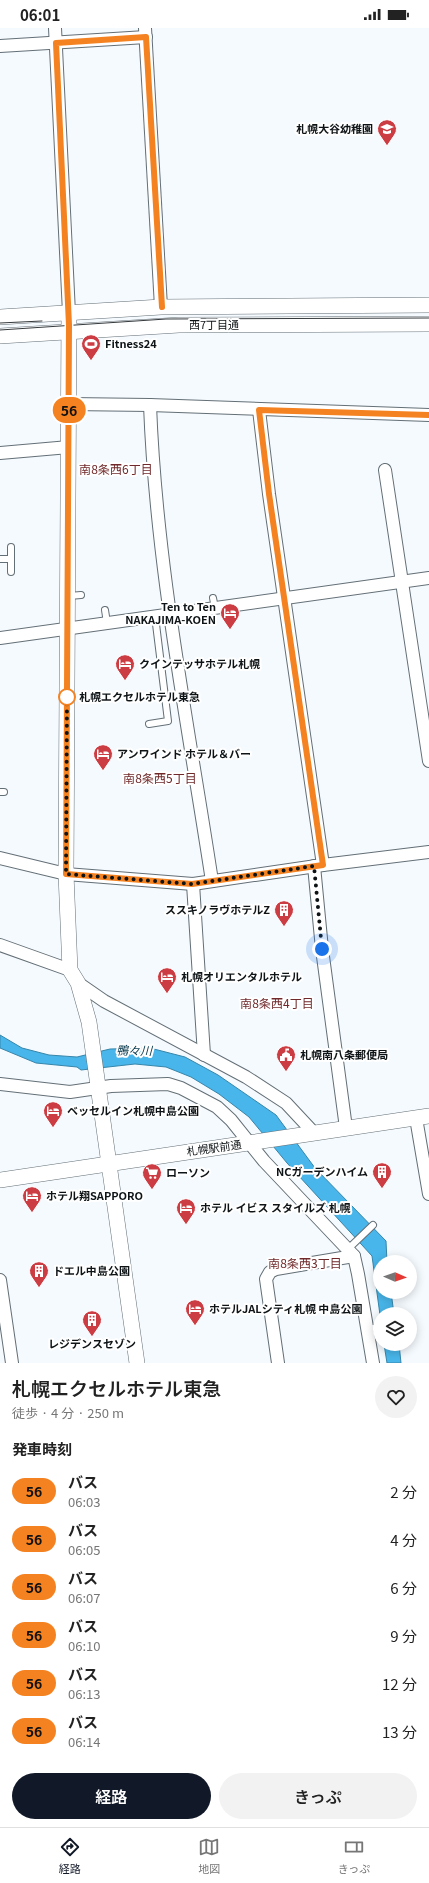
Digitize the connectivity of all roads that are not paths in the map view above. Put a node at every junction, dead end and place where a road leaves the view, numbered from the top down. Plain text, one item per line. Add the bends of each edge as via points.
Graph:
1 (55, 28) edge
2 (145, 33) edge
3 (56, 43) junction
4 (0, 46) edge
5 (429, 305) edge
6 (162, 307) junction
7 (69, 313) junction
8 (0, 316) edge
9 (429, 324) edge
10 (69, 331) junction
11 (0, 336) edge
12 (69, 404) junction
13 (150, 405) junction
14 (259, 410) junction
15 (429, 415) edge
16 (69, 447) junction
17 (0, 453) edge
18 (385, 470) dead end
19 (11, 547) dead end
20 (0, 559) edge
21 (11, 559) junction
22 (11, 572) dead end
23 (429, 578) edge
24 (402, 582) junction
25 (284, 598) junction
26 (105, 610) dead end
27 (170, 614) junction
28 (155, 616) junction
29 (107, 623) junction
30 (68, 628) junction
31 (0, 638) edge
32 (149, 724) dead end
33 (429, 761) edge
34 (429, 852) edge
35 (0, 858) edge
36 (319, 865) junction
37 (66, 874) junction
38 (212, 881) junction
39 (192, 884) junction
40 (0, 945) edge
41 (70, 970) junction
42 (78, 983) junction
43 (204, 1055) junction
44 (0, 1084) edge
45 (98, 1088) junction
46 (423, 1117) edge
47 (346, 1128) junction
48 (314, 1133) junction
49 (248, 1143) junction
50 (109, 1163) junction
51 (0, 1180) edge
52 (429, 1194) edge
53 (373, 1225) dead end
54 (353, 1249) junction
55 (0, 1280) edge
56 (373, 1322) edge
57 (374, 1351) edge
58 (12, 1363) edge
59 (137, 1363) edge
60 (278, 1363) edge
61 (373, 1363) edge

1 - 3 street
2 - 3 street
2 - 6 street
3 - 4 street
3 - 7 street
5 - 6 street, 西7丁目通
6 - 7 street, 西7丁目通
7 - 8 street, 西7丁目通
7 - 10 street
9 - 10 street, 西7丁目通 via 179,325
10 - 11 street, 西7丁目通
10 - 12 street
12 - 13 street
12 - 16 street
13 - 14 street
13 - 27 street via 153,464
14 - 15 street
14 - 25 street via 265,494
16 - 17 street
16 - 30 street via 74,596
18 - 24 street
19 - 21 lane
20 - 21 lane
21 - 22 lane
23 - 24 street
24 - 25 street
24 - 33 street
25 - 27 street via 214,603
25 - 36 street
26 - 29 lane
27 - 28 street
27 - 38 street
28 - 29 street
28 - 32 lane via 168,721
29 - 30 street
30 - 31 street
30 - 37 street
34 - 36 street
35 - 37 street
36 - 38 street
36 - 47 street via 322,949
37 - 39 street
37 - 41 street
38 - 39 street
39 - 43 street
40 - 41 street
41 - 42 street
42 - 43 street via 104,1001
42 - 45 street via 88,1022
43 - 48 street via 246,1076 286,1103
44 - 45 street via 70,1092
45 - 49 street via 168,1084 181,1088 217,1107 231,1120
45 - 50 street
46 - 47 street, 札幌駅前通
46 - 52 street
47 - 48 street, 札幌駅前通
48 - 49 street, 札幌駅前通
49 - 50 street, 札幌駅前通
49 - 54 street
50 - 51 street, 札幌駅前通
50 - 59 street
53 - 54 lane
54 - 56 street
54 - 60 street via 270,1272 266,1279
55 - 58 street
57 - 61 street

